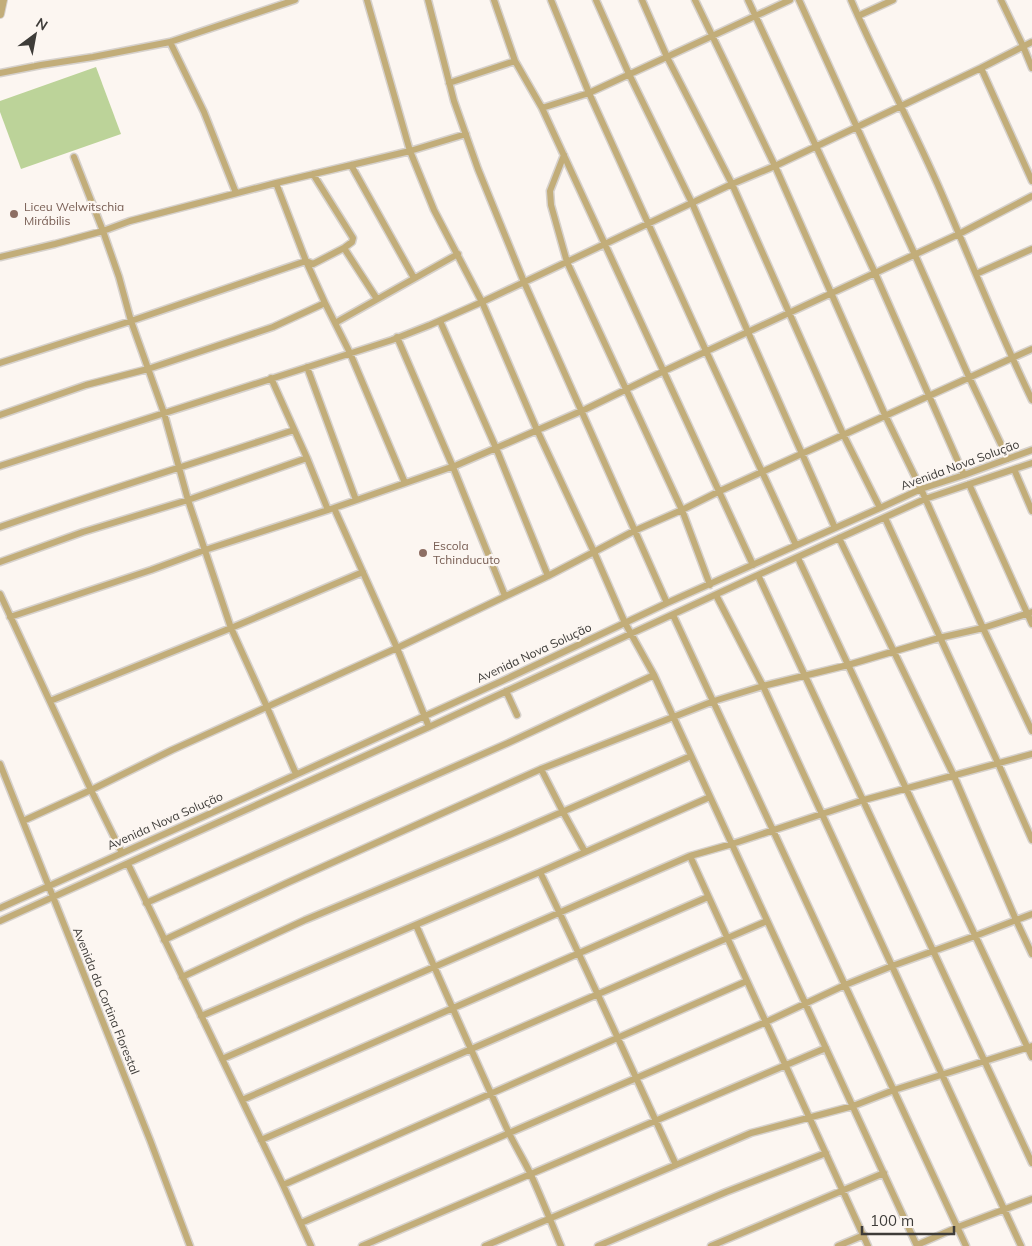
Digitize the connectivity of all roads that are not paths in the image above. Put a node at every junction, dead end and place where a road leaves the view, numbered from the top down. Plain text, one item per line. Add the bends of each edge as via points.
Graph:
1 (3, 0) edge
2 (295, 0) edge
3 (367, 0) edge
4 (428, 0) edge
5 (494, 0) edge
6 (552, 0) edge
7 (596, 0) edge
8 (642, 0) edge
9 (695, 0) edge
10 (748, 0) edge
11 (790, 0) edge
12 (799, 0) edge
13 (851, 0) edge
14 (893, 0) edge
15 (1001, 0) edge
16 (0, 14) edge
17 (756, 16) junction
18 (858, 16) junction
19 (712, 36) junction
20 (170, 42) junction
21 (1032, 42) edge
22 (1023, 46) junction
23 (667, 57) junction
24 (515, 61) junction
25 (981, 68) junction
26 (1032, 68) edge
27 (0, 73) edge
28 (629, 74) junction
29 (449, 83) junction
30 (589, 93) junction
31 (900, 106) junction
32 (542, 108) junction
33 (857, 127) junction
34 (466, 134) junction
35 (816, 146) junction
36 (410, 151) junction
37 (564, 155) junction
38 (74, 157) dead end
39 (351, 165) junction
40 (775, 166) junction
41 (313, 174) junction
42 (1032, 181) edge
43 (276, 183) junction
44 (732, 184) junction
45 (236, 193) junction
46 (1032, 196) edge
47 (692, 203) junction
48 (648, 224) junction
49 (103, 231) junction
50 (959, 234) junction
51 (605, 244) junction
52 (344, 248) junction
53 (1032, 249) edge
54 (458, 254) junction
55 (916, 255) junction
56 (0, 256) edge
57 (306, 261) junction
58 (567, 262) junction
59 (875, 273) junction
60 (976, 274) junction
61 (414, 278) junction
62 (524, 282) junction
63 (831, 293) junction
64 (378, 299) junction
65 (482, 302) junction
66 (325, 303) junction
67 (789, 312) junction
68 (440, 320) junction
69 (131, 321) junction
70 (335, 323) junction
71 (748, 332) junction
72 (397, 337) junction
73 (1032, 348) edge
74 (706, 352) junction
75 (350, 353) junction
76 (1011, 358) junction
77 (0, 363) edge
78 (307, 367) junction
79 (148, 369) junction
80 (664, 371) junction
81 (969, 377) junction
82 (272, 378) junction
83 (626, 389) junction
84 (929, 395) junction
85 (1032, 400) edge
86 (581, 411) junction
87 (164, 413) junction
88 (885, 414) junction
89 (0, 415) edge
90 (294, 430) junction
91 (537, 430) junction
92 (844, 434) junction
93 (496, 448) junction
94 (1032, 450) edge
95 (802, 453) junction
96 (307, 458) junction
97 (1008, 459) junction
98 (1032, 462) edge
99 (0, 466) edge
100 (453, 467) junction
101 (180, 468) junction
102 (1014, 469) junction
103 (762, 472) junction
104 (964, 475) junction
105 (405, 483) junction
106 (969, 484) junction
107 (921, 489) junction
108 (720, 491) junction
109 (925, 499) junction
110 (188, 500) junction
111 (356, 500) junction
112 (880, 508) junction
113 (331, 509) junction
114 (682, 510) junction
115 (1032, 511) edge
116 (885, 518) junction
117 (0, 527) edge
118 (835, 528) junction
119 (634, 532) junction
120 (840, 538) junction
121 (796, 545) junction
122 (205, 550) junction
123 (594, 552) junction
124 (798, 558) junction
125 (0, 562) edge
126 (753, 565) junction
127 (363, 572) junction
128 (758, 575) junction
129 (548, 576) junction
130 (710, 585) junction
131 (0, 594) edge
132 (716, 595) junction
133 (505, 596) junction
134 (667, 603) junction
135 (1030, 613) edge
136 (673, 615) junction
137 (10, 617) junction
138 (625, 623) junction
139 (1032, 624) edge
140 (231, 628) junction
141 (983, 628) junction
142 (631, 634) junction
143 (940, 638) junction
144 (397, 648) junction
145 (894, 652) junction
146 (848, 665) junction
147 (654, 675) junction
148 (806, 676) junction
149 (763, 686) junction
150 (506, 691) junction
151 (50, 700) junction
152 (714, 701) junction
153 (267, 707) junction
154 (516, 715) dead end
155 (424, 716) junction
156 (673, 717) junction
157 (429, 727) junction
158 (1032, 731) edge
159 (1032, 754) edge
160 (691, 756) junction
161 (998, 763) junction
162 (0, 764) edge
163 (541, 769) junction
164 (296, 774) junction
165 (954, 776) junction
166 (906, 789) junction
167 (91, 790) junction
168 (710, 797) junction
169 (864, 800) junction
170 (563, 812) junction
171 (822, 814) junction
172 (22, 821) junction
173 (774, 831) junction
174 (1032, 840) edge
175 (732, 844) junction
176 (585, 852) junction
177 (122, 853) junction
178 (690, 856) junction
179 (128, 864) junction
180 (540, 872) junction
181 (49, 886) junction
182 (708, 897) junction
183 (53, 898) junction
184 (146, 903) junction
185 (0, 908) edge
186 (560, 912) junction
187 (1032, 914) edge
188 (1016, 920) junction
189 (767, 921) junction
190 (0, 922) edge
191 (416, 925) junction
192 (975, 936) junction
193 (728, 938) junction
194 (164, 940) junction
195 (934, 952) junction
196 (579, 953) junction
197 (1032, 954) edge
198 (892, 966) junction
199 (435, 967) junction
200 (182, 976) junction
201 (747, 981) junction
202 (845, 985) junction
203 (598, 994) junction
204 (805, 1003) junction
205 (452, 1007) junction
206 (201, 1016) junction
207 (766, 1022) junction
208 (618, 1037) junction
209 (1030, 1047) edge
210 (826, 1048) junction
211 (472, 1049) junction
212 (1032, 1057) edge
213 (222, 1059) junction
214 (985, 1062) junction
215 (786, 1065) junction
216 (942, 1075) junction
217 (636, 1078) junction
218 (894, 1090) junction
219 (491, 1093) junction
220 (242, 1100) junction
221 (852, 1106) junction
222 (810, 1118) junction
223 (656, 1121) junction
224 (509, 1133) junction
225 (261, 1140) junction
226 (826, 1153) junction
227 (1032, 1162) edge
228 (676, 1165) junction
229 (884, 1173) junction
230 (530, 1174) junction
231 (283, 1184) junction
232 (843, 1190) junction
233 (1032, 1199) edge
234 (1004, 1209) junction
235 (550, 1218) junction
236 (301, 1223) junction
237 (958, 1227) junction
238 (864, 1235) junction
239 (917, 1245) edge
240 (190, 1246) edge
241 (311, 1246) edge
242 (362, 1246) edge
243 (484, 1246) edge
244 (560, 1246) edge
245 (598, 1246) edge
246 (710, 1246) edge
247 (838, 1246) edge
248 (868, 1246) edge
249 (966, 1246) edge
250 (1021, 1246) edge

1 - 16 street
2 - 20 street
3 - 36 street
4 - 29 street
5 - 24 street
6 - 30 street
7 - 28 street
8 - 23 street
9 - 19 street
10 - 17 street
11 - 17 street
12 - 33 street
13 - 18 street
14 - 18 street
15 - 22 street
17 - 19 street
17 - 35 street
18 - 31 street
19 - 23 street
19 - 40 street
20 - 27 street
20 - 45 street via 204,112
21 - 22 street
22 - 25 street
22 - 26 street
23 - 28 street
23 - 44 street
24 - 29 street
24 - 32 street
25 - 31 street
25 - 42 street
28 - 30 street
28 - 47 street
29 - 34 street
30 - 32 street
30 - 48 street
31 - 33 street
31 - 50 street
32 - 37 street
33 - 35 street
33 - 55 street
34 - 36 street
34 - 62 street
35 - 40 street
35 - 59 street
36 - 39 street
36 - 54 street via 434,210
37 - 51 street
37 - 58 street via 550,191
38 - 49 street
39 - 41 street
39 - 61 street
40 - 44 street
40 - 63 street
41 - 43 street
41 - 52 street via 353,238
43 - 45 street
43 - 57 street
44 - 47 street
44 - 67 street
45 - 49 street
46 - 50 street
47 - 48 street
47 - 71 street
48 - 51 street
48 - 74 street
49 - 56 street
49 - 69 street
50 - 55 street
50 - 60 street
51 - 58 street
51 - 80 street
52 - 57 street via 313,264
52 - 64 street
53 - 60 street
54 - 61 street
54 - 65 street
55 - 59 street
55 - 81 street
57 - 66 street
57 - 69 street
58 - 62 street
58 - 83 street
59 - 63 street
59 - 84 street
60 - 76 street
61 - 64 street
62 - 65 street
62 - 86 street
63 - 67 street
63 - 88 street
64 - 70 street
65 - 68 street
65 - 91 street
66 - 70 street
66 - 79 street via 273,327
67 - 71 street
67 - 92 street
68 - 72 street
68 - 93 street
69 - 77 street
69 - 79 street
70 - 75 street
71 - 74 street
71 - 95 street
72 - 75 street
72 - 100 street
73 - 76 street
74 - 80 street
74 - 103 street
75 - 78 street
75 - 105 street
76 - 81 street
76 - 85 street
78 - 82 street
78 - 111 street
79 - 87 street
79 - 89 street via 86,385
80 - 83 street
80 - 108 street
81 - 84 street
81 - 97 street
82 - 87 street
82 - 90 street
83 - 86 street
83 - 114 street
84 - 88 street
84 - 104 street
86 - 91 street
86 - 119 street
87 - 99 street
87 - 101 street
88 - 92 street
88 - 107 street
90 - 96 street
90 - 101 street
91 - 93 street
91 - 123 street
92 - 95 street
92 - 112 street
93 - 100 street
93 - 129 street
94 - 97 street, Avenida Nova Solução
95 - 103 street
95 - 118 street
96 - 110 street
96 - 113 street
97 - 104 street, Avenida Nova Solução
98 - 102 street, Avenida Nova Solução
100 - 105 street
100 - 133 street
101 - 110 street
101 - 117 street
102 - 106 street, Avenida Nova Solução
102 - 115 street
103 - 108 street
103 - 121 street
104 - 107 street, Avenida Nova Solução
105 - 111 street
106 - 109 street, Avenida Nova Solução
106 - 135 street
107 - 109 street
107 - 112 street, Avenida Nova Solução
108 - 114 street
108 - 126 street
109 - 116 street, Avenida Nova Solução
109 - 141 street
110 - 122 street
110 - 125 street
111 - 113 street
112 - 118 street, Avenida Nova Solução
113 - 122 street
113 - 127 street
114 - 119 street
114 - 130 street
116 - 120 street, Avenida Nova Solução
116 - 143 street
118 - 121 street, Avenida Nova Solução
119 - 123 street
119 - 134 street
120 - 124 street, Avenida Nova Solução
120 - 145 street
121 - 126 street, Avenida Nova Solução
122 - 137 street
122 - 140 street
123 - 129 street
123 - 138 street
124 - 128 street, Avenida Nova Solução
124 - 146 street
126 - 130 street, Avenida Nova Solução
127 - 140 street
127 - 144 street
128 - 132 street, Avenida Nova Solução
128 - 148 street
129 - 133 street
130 - 134 street, Avenida Nova Solução
131 - 137 street
132 - 136 street, Avenida Nova Solução
132 - 149 street
133 - 144 street
134 - 138 street, Avenida Nova Solução
135 - 139 street
135 - 141 street
136 - 142 street, Avenida Nova Solução
136 - 152 street
137 - 151 street
138 - 142 street
138 - 155 street, Avenida Nova Solução
140 - 151 street
140 - 153 street
141 - 143 street
141 - 158 street
142 - 147 street
142 - 150 street, Avenida Nova Solução
143 - 145 street
143 - 161 street
144 - 153 street
144 - 155 street
145 - 146 street
145 - 165 street
146 - 148 street
146 - 166 street
147 - 156 street
147 - 184 street
148 - 149 street
148 - 169 street
149 - 152 street
149 - 171 street
150 - 154 street
150 - 157 street, Avenida Nova Solução
151 - 167 street
152 - 156 street
152 - 173 street
153 - 164 street
153 - 167 street
155 - 157 street
155 - 164 street, Avenida Nova Solução
156 - 160 street
156 - 163 street
157 - 179 street, Avenida Nova Solução
159 - 161 street
160 - 168 street
160 - 170 street
161 - 165 street
161 - 174 street
162 - 172 street, Avenida da Cortina Florestal
163 - 170 street
163 - 194 street
164 - 177 street, Avenida Nova Solução
165 - 166 street
165 - 188 street
166 - 169 street
166 - 192 street
167 - 172 street
167 - 177 street
168 - 175 street
168 - 176 street
169 - 171 street
169 - 195 street
170 - 176 street
170 - 200 street via 305,920
171 - 173 street
171 - 198 street
172 - 181 street, Avenida da Cortina Florestal
173 - 175 street
173 - 202 street
175 - 178 street
175 - 189 street
176 - 180 street
177 - 181 street, Avenida Nova Solução
178 - 182 street
178 - 186 street
179 - 183 street, Avenida Nova Solução
179 - 184 street
180 - 186 street
180 - 191 street
181 - 183 street, Avenida da Cortina Florestal
181 - 185 street, Avenida Nova Solução
182 - 193 street
182 - 196 street
183 - 190 street, Avenida Nova Solução
183 - 240 street, Avenida da Cortina Florestal
184 - 194 street
186 - 196 street
186 - 199 street
187 - 188 street
188 - 192 street
188 - 197 street
189 - 193 street
189 - 204 street
191 - 199 street
191 - 206 street
192 - 195 street
192 - 209 street
193 - 201 street
193 - 203 street
194 - 200 street
195 - 198 street
195 - 214 street
196 - 203 street
196 - 205 street
198 - 202 street
198 - 216 street
199 - 205 street
199 - 213 street
200 - 206 street
201 - 207 street
201 - 208 street
202 - 204 street
202 - 218 street
203 - 208 street
203 - 211 street
204 - 207 street
204 - 210 street
205 - 211 street
205 - 220 street
206 - 213 street
207 - 215 street
207 - 217 street
208 - 217 street
208 - 219 street
209 - 212 street
209 - 214 street
210 - 215 street
210 - 221 street
211 - 219 street
211 - 225 street
213 - 220 street
214 - 216 street
214 - 227 street
215 - 222 street
215 - 223 street
216 - 218 street
216 - 234 street
217 - 223 street
217 - 224 street
218 - 221 street
218 - 237 street
219 - 224 street
219 - 231 street
220 - 225 street
221 - 222 street
221 - 229 street
222 - 226 street
222 - 228 street via 751,1133
223 - 228 street
223 - 230 street
224 - 230 street
224 - 236 street
225 - 231 street
226 - 232 street
226 - 245 street
228 - 235 street
229 - 232 street
229 - 239 street
230 - 235 street
230 - 242 street
231 - 236 street
232 - 238 street
232 - 246 street
233 - 234 street
234 - 237 street
234 - 250 street
235 - 243 street
235 - 244 street
236 - 241 street
237 - 239 street
237 - 249 street
238 - 247 street
238 - 248 street

